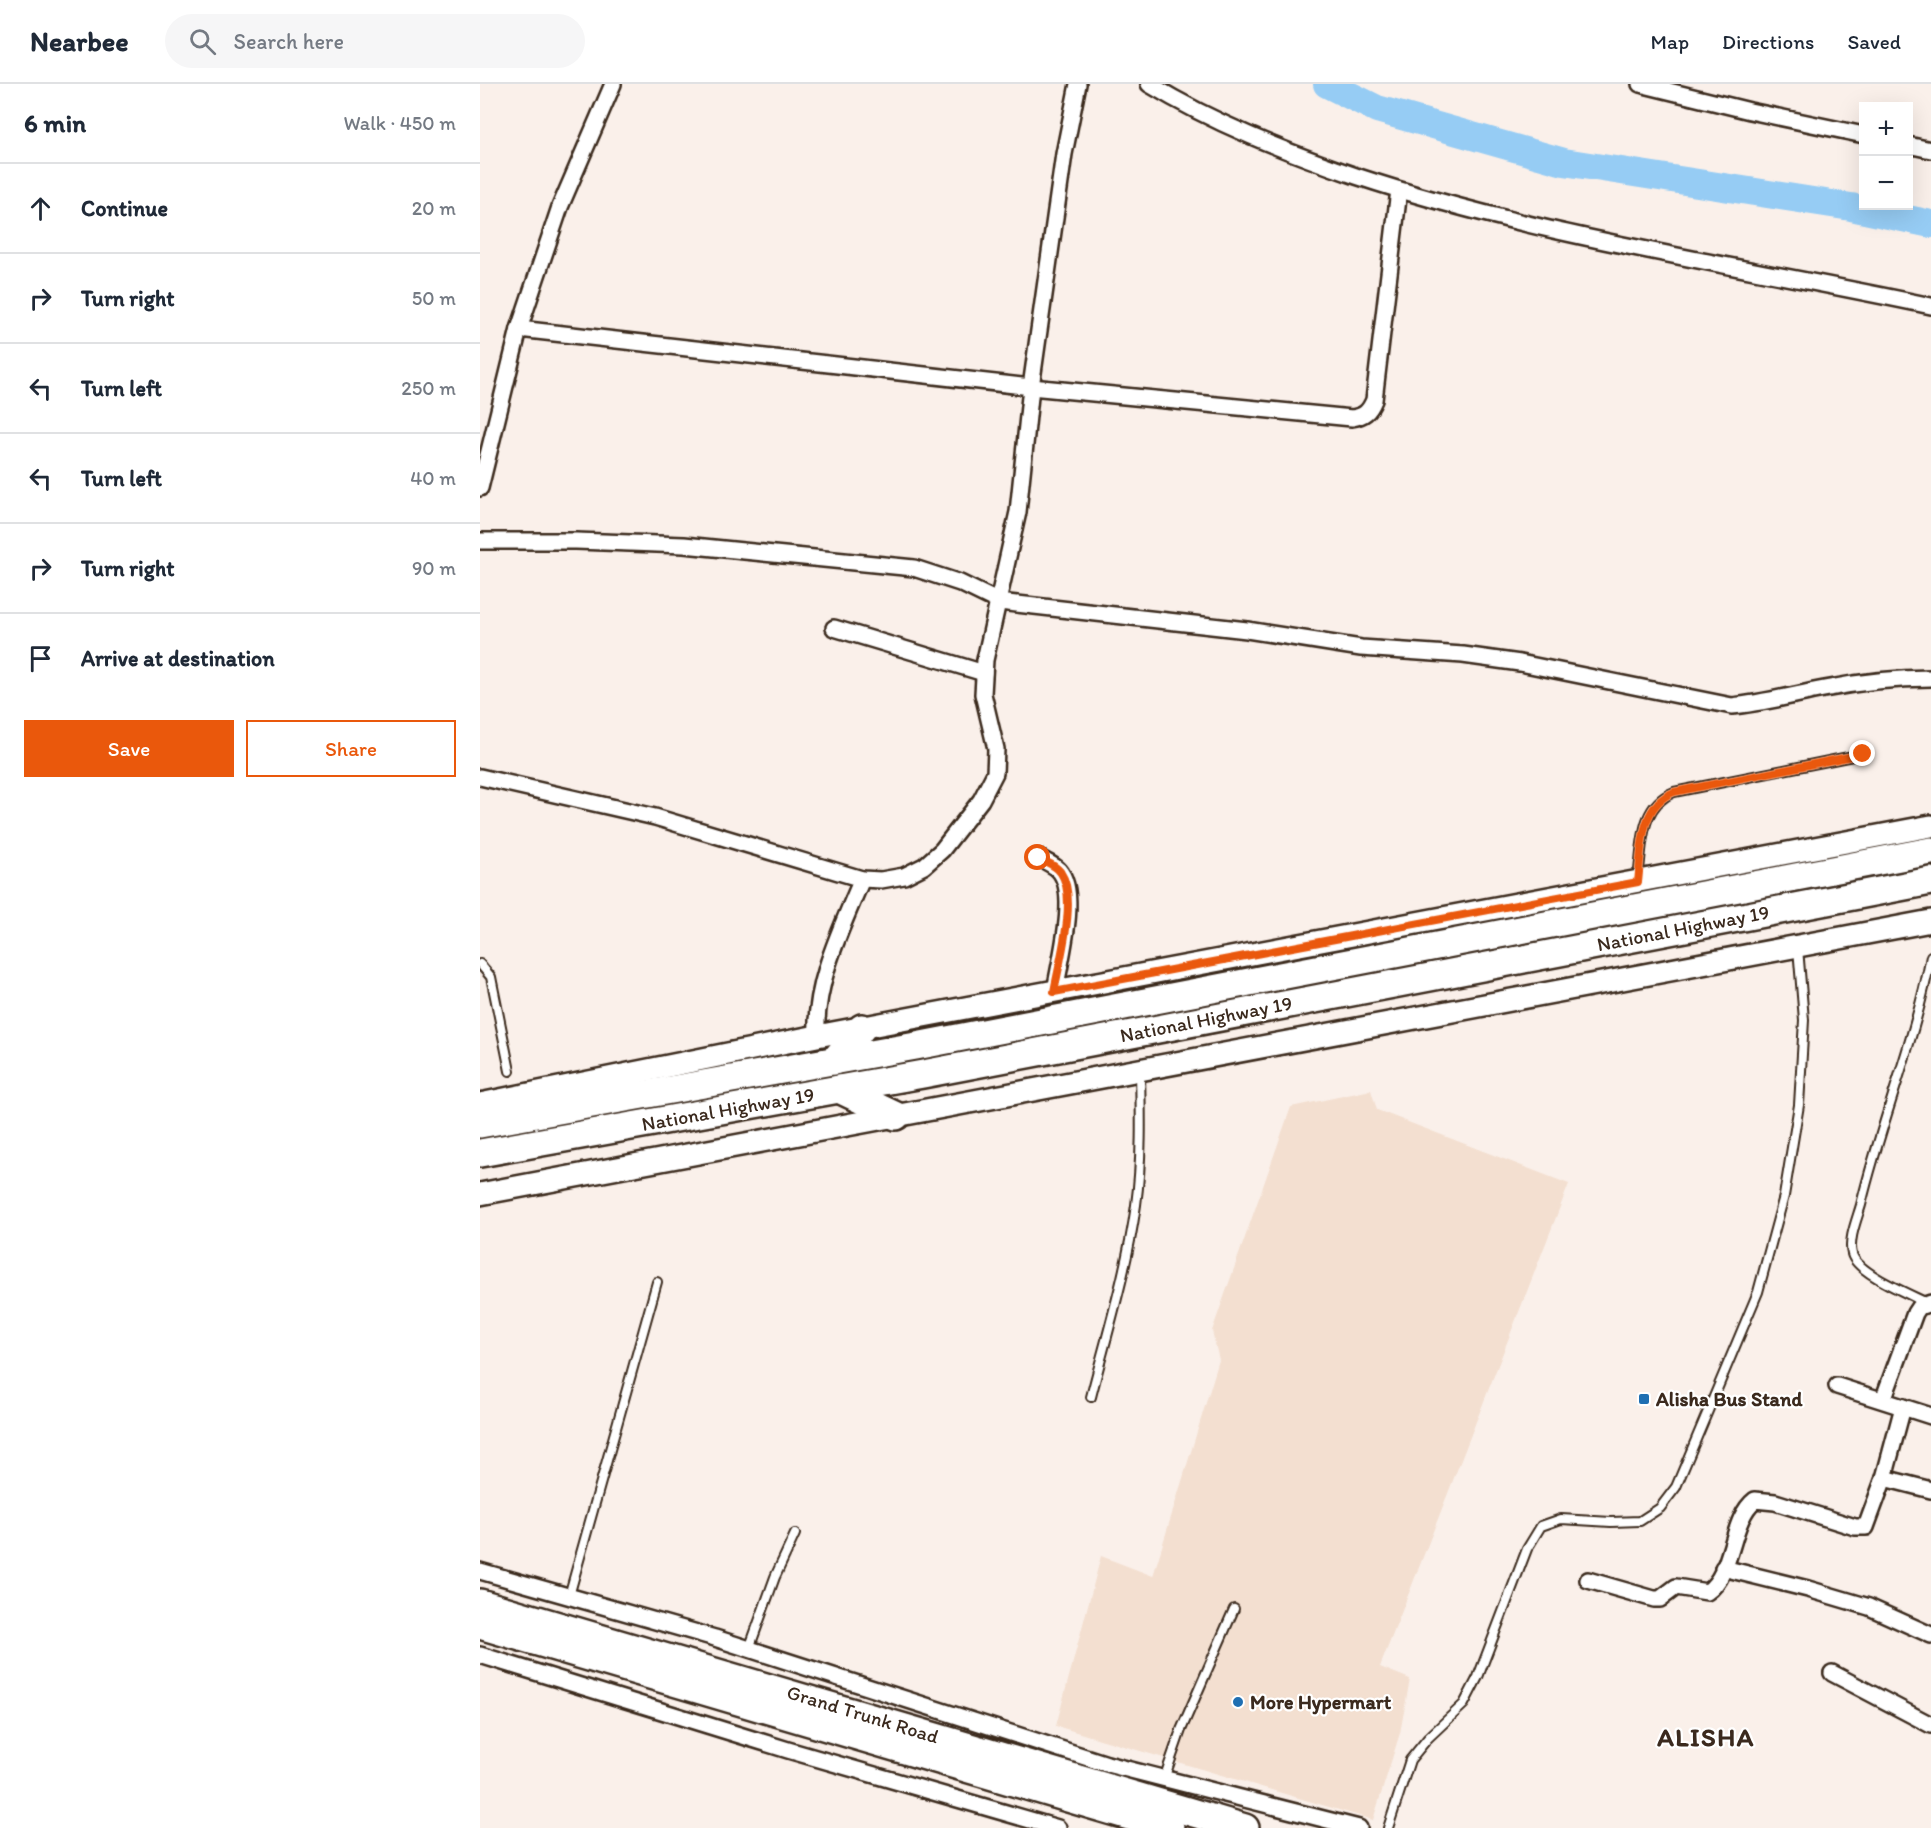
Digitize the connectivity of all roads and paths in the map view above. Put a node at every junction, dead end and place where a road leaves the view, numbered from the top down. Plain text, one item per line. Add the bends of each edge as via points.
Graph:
1 (613, 84) edge
2 (1078, 84) edge
3 (1149, 84) edge
4 (1640, 84) edge
5 (1667, 88) edge
6 (1859, 134) edge
7 (1913, 146) edge
8 (1931, 150) edge
9 (1399, 190) junction
10 (1931, 306) edge
11 (519, 329) junction
12 (1031, 387) junction
13 (480, 488) edge
14 (480, 541) edge
15 (999, 602) junction
16 (834, 628) dead end
17 (984, 673) junction
18 (1931, 678) edge
19 (1863, 754) dead end
20 (480, 777) edge
21 (1931, 826) edge
22 (1931, 851) edge
23 (1038, 858) dead end
24 (862, 879) junction
25 (1931, 881) edge
26 (1638, 882) junction
27 (1931, 921) edge
28 (1798, 948) junction
29 (1931, 956) edge
30 (480, 964) edge
31 (1054, 992) junction
32 (862, 1028) junction
33 (817, 1036) junction
34 (834, 1061) junction
35 (1140, 1070) junction
36 (510, 1071) dead end
37 (839, 1089) junction
38 (480, 1104) edge
39 (896, 1116) junction
40 (480, 1124) edge
41 (480, 1153) edge
42 (480, 1194) edge
43 (657, 1282) dead end
44 (1929, 1303) edge
45 (1837, 1386) dead end
46 (1091, 1397) dead end
47 (1883, 1400) junction
48 (1903, 1407) junction
49 (1931, 1416) edge
50 (1884, 1478) junction
51 (1931, 1490) edge
52 (795, 1534) dead end
53 (1723, 1568) junction
54 (480, 1571) edge
55 (1588, 1580) dead end
56 (569, 1596) junction
57 (480, 1603) edge
58 (1234, 1609) dead end
59 (480, 1625) edge
60 (1931, 1635) edge
61 (749, 1649) junction
62 (480, 1655) edge
63 (1832, 1673) dead end
64 (1931, 1725) edge
65 (1164, 1779) junction
66 (1058, 1828) edge
67 (1170, 1828) edge
68 (1245, 1828) edge
69 (1359, 1828) edge
70 (1388, 1828) edge

1 - 11 street via 560,207
2 - 12 street via 1064,154
3 - 9 street via 1222,125 1294,155
4 - 5 street
5 - 6 street
7 - 8 street
9 - 10 street via 1575,236
9 - 12 street via 1374,400 1362,417
11 - 12 street
11 - 13 street
12 - 15 street via 1018,512
14 - 15 street via 684,545 915,568
15 - 17 street
15 - 18 street via 1247,630 1362,648 1508,661 1732,706 1767,703 1884,678
16 - 17 street
17 - 24 street via 983,694 997,761 981,800 924,866 904,876
19 - 26 lane via 1660,797 1646,824
20 - 24 street via 655,817
21 - 26 main road
22 - 34 highway
23 - 31 street via 1060,871 1067,884 1068,902
24 - 33 street via 825,980
25 - 37 highway, National Highway 19
26 - 31 main road
27 - 28 main road
28 - 35 main road
28 - 70 lane via 1804,1020 1800,1095 1784,1196 1758,1292 1676,1487 1660,1508 1640,1521 1561,1519 1541,1526 1527,1549 1478,1677 1464,1704 1410,1760
29 - 44 lane via 1852,1239 1852,1254 1858,1264
30 - 36 lane via 491,977
31 - 32 main road
32 - 33 main road
32 - 34 highway
33 - 38 main road
34 - 40 highway
35 - 39 main road
35 - 46 lane via 1141,1148 1136,1205
37 - 39 highway
37 - 41 highway, National Highway 19
39 - 42 main road
43 - 56 lane
44 - 47 street via 1915,1313
45 - 47 street
47 - 48 street
48 - 49 street
48 - 50 street
50 - 51 street
50 - 53 street via 1870,1523 1861,1529 1775,1502 1755,1500 1746,1510
52 - 61 lane
53 - 55 street via 1707,1592 1676,1587 1659,1599
53 - 60 street via 1869,1607
54 - 56 street
56 - 61 street
57 - 68 highway, Grand Trunk Road
58 - 65 lane
59 - 67 highway, Grand Trunk Road
61 - 65 street
62 - 66 street via 742,1737
63 - 64 street
65 - 69 street

